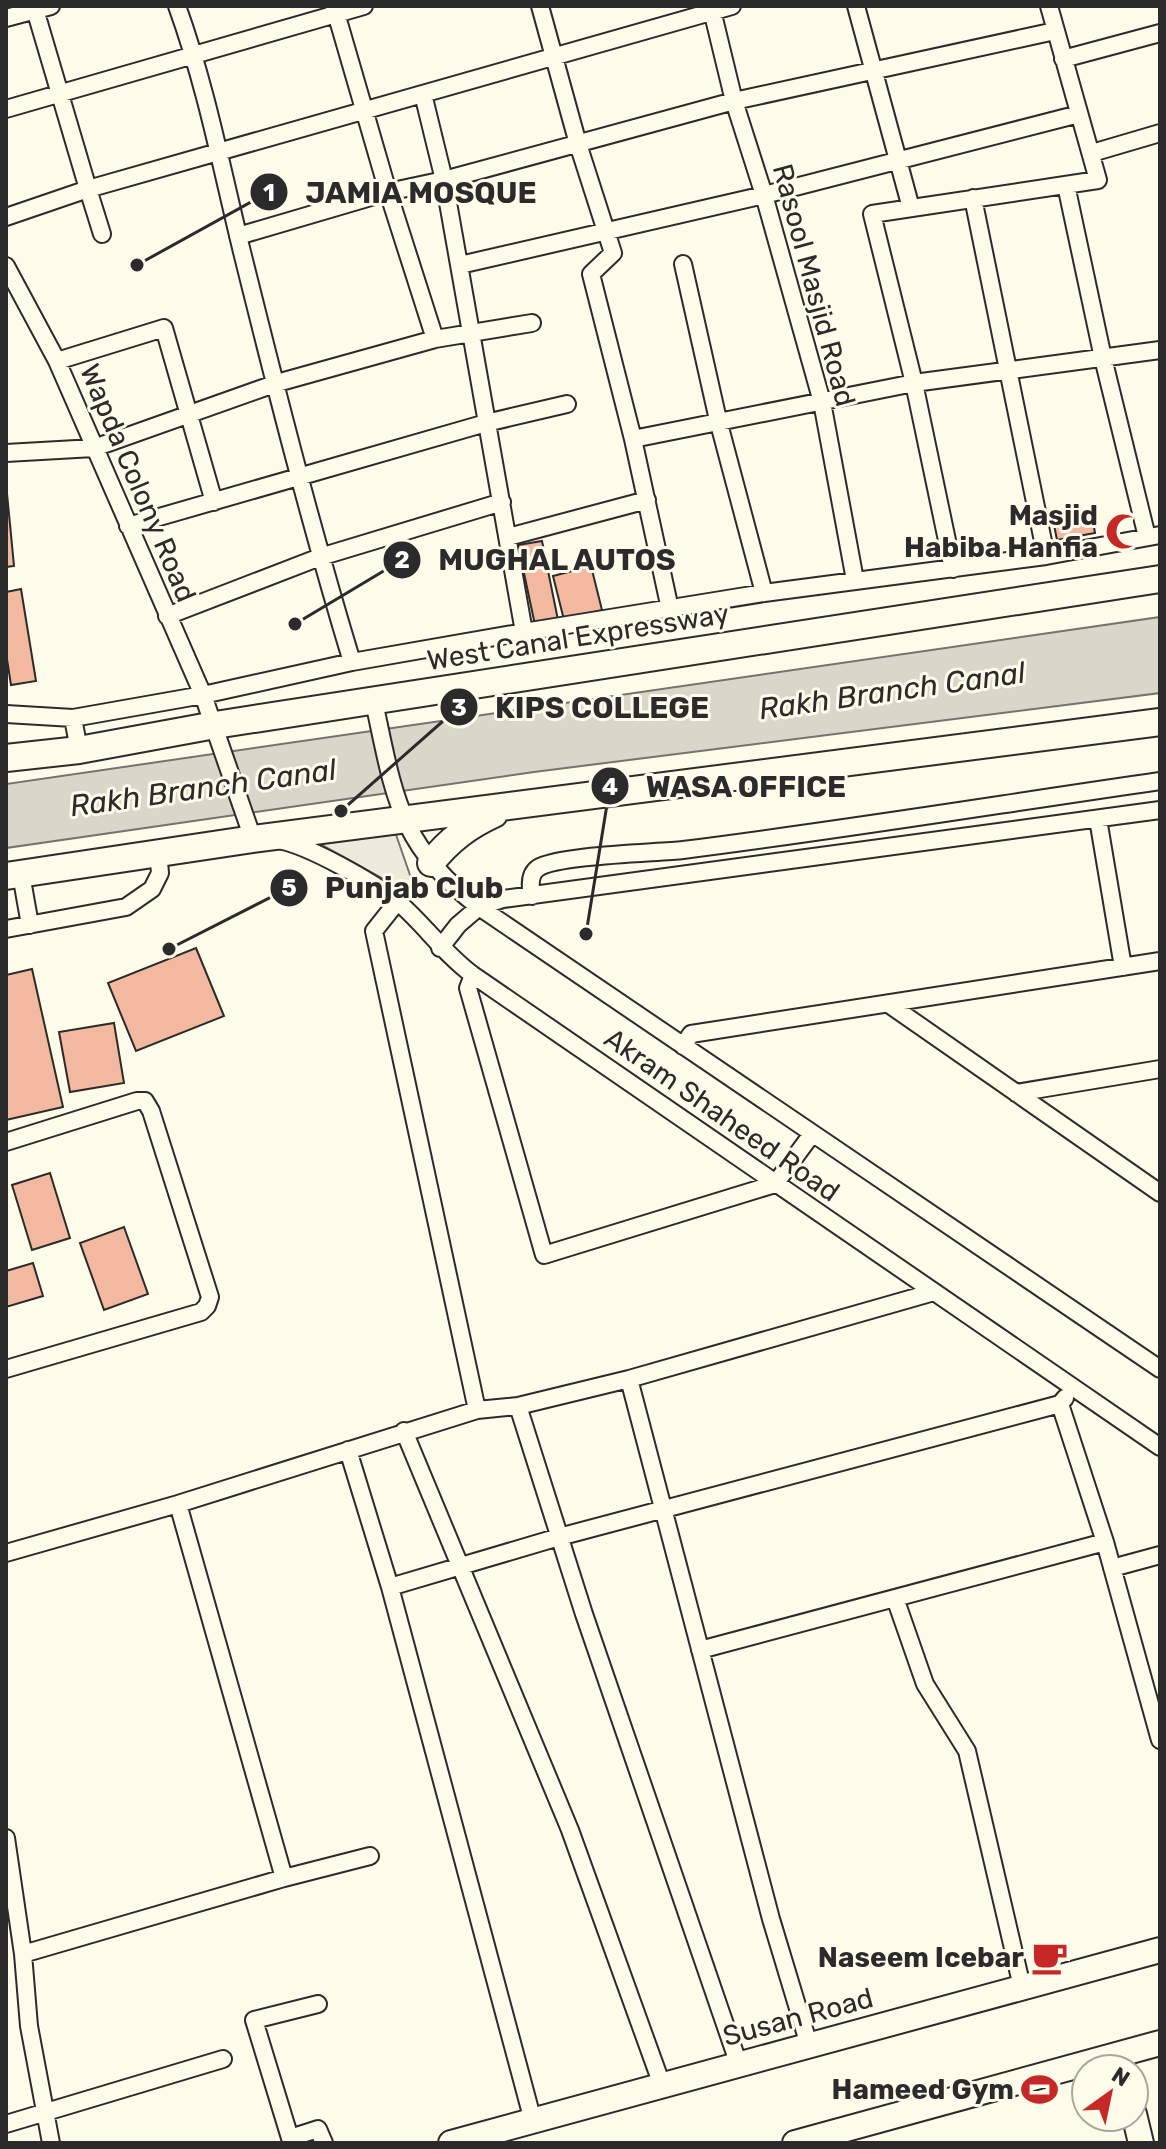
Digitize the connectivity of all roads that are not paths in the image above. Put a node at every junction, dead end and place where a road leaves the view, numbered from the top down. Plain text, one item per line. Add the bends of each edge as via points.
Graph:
1 (177, 6) edge
2 (364, 6) edge
3 (540, 6) edge
4 (732, 6) edge
5 (856, 6) edge
6 (1049, 6) edge
7 (41, 7) edge
8 (712, 8) edge
9 (335, 10) edge
10 (6, 18) edge
11 (1055, 31) junction
12 (1160, 33) edge
13 (194, 53) junction
14 (553, 55) junction
15 (1063, 59) junction
16 (873, 69) junction
17 (59, 94) junction
18 (423, 94) junction
19 (734, 101) junction
20 (6, 109) edge
21 (365, 110) junction
22 (1079, 114) junction
23 (1160, 133) edge
24 (578, 144) junction
25 (218, 151) junction
26 (1092, 153) junction
27 (898, 161) junction
28 (444, 180) junction
29 (1066, 185) junction
30 (88, 189) junction
31 (388, 192) junction
32 (764, 195) junction
33 (973, 198) junction
34 (911, 208) junction
35 (6, 217) edge
36 (606, 231) junction
37 (102, 234) dead end
38 (238, 236) junction
39 (683, 264) dead end
40 (460, 265) junction
41 (6, 266) edge
42 (532, 323) dead end
43 (472, 334) junction
44 (435, 339) junction
45 (1160, 350) edge
46 (1103, 358) junction
47 (57, 361) junction
48 (1009, 371) junction
49 (277, 383) junction
50 (914, 383) junction
51 (822, 402) junction
52 (567, 404) dead end
53 (188, 415) junction
54 (718, 420) junction
55 (486, 423) junction
56 (633, 439) junction
57 (94, 448) junction
58 (6, 453) edge
59 (301, 478) junction
60 (647, 500) junction
61 (214, 502) junction
62 (502, 502) junction
63 (128, 526) junction
64 (1154, 536) edge
65 (508, 537) junction
66 (1046, 556) junction
67 (320, 557) junction
68 (953, 569) junction
69 (1160, 579) edge
70 (855, 580) junction
71 (764, 593) junction
72 (670, 609) junction
73 (167, 616) junction
74 (524, 632) junction
75 (352, 662) junction
76 (203, 695) junction
77 (376, 709) junction
78 (6, 714) edge
79 (73, 718) junction
80 (1160, 722) edge
81 (218, 734) junction
82 (79, 750) junction
83 (6, 758) edge
84 (1160, 781) edge
85 (556, 801) junction
86 (400, 810) junction
87 (1160, 810) edge
88 (1098, 819) junction
89 (250, 831) junction
90 (158, 852) junction
91 (431, 863) junction
92 (14, 875) edge
93 (532, 896) junction
94 (397, 902) junction
95 (479, 907) junction
96 (30, 925) junction
97 (6, 929) edge
98 (440, 948) junction
99 (1160, 961) edge
100 (1123, 967) junction
101 (473, 975) junction
102 (890, 1005) junction
103 (683, 1046) junction
104 (1160, 1069) edge
105 (1016, 1093) junction
106 (812, 1134) junction
107 (6, 1142) edge
108 (1152, 1181) edge
109 (775, 1184) junction
110 (1160, 1193) edge
111 (934, 1292) junction
112 (6, 1369) edge
113 (1160, 1369) edge
114 (629, 1379) junction
115 (1071, 1389) junction
116 (1060, 1404) junction
117 (518, 1406) junction
118 (477, 1410) junction
119 (404, 1431) junction
120 (1160, 1447) edge
121 (348, 1450) junction
122 (178, 1504) junction
123 (664, 1511) junction
124 (559, 1537) junction
125 (1105, 1542) junction
126 (6, 1553) edge
127 (1160, 1555) edge
128 (460, 1565) junction
129 (1112, 1568) junction
130 (390, 1587) junction
131 (895, 1598) junction
132 (700, 1650) junction
133 (1158, 1721) edge
134 (1160, 1740) edge
135 (6, 1838) edge
136 (370, 1856) dead end
137 (284, 1878) junction
138 (11, 1920) edge
139 (1160, 1950) edge
140 (23, 1954) junction
141 (1022, 1987) junction
142 (318, 2004) dead end
143 (1160, 2043) edge
144 (809, 2045) junction
145 (1139, 2053) edge
146 (223, 2059) dead end
147 (739, 2065) junction
148 (1070, 2075) edge
149 (662, 2085) junction
150 (45, 2112) junction
151 (533, 2121) junction
152 (6, 2124) edge
153 (828, 2139) edge
154 (51, 2143) edge
155 (324, 2143) edge
156 (451, 2143) edge
157 (795, 2143) edge

1 - 13 street
2 - 9 street
3 - 14 street
4 - 8 street
5 - 16 street
6 - 11 street
7 - 10 street
7 - 17 street
8 - 14 street
8 - 19 street, Rasool Masjid Road
9 - 13 street
9 - 21 street
11 - 15 street
11 - 16 street
12 - 15 street
13 - 17 street
13 - 25 street
14 - 18 street
14 - 24 street
15 - 22 street
16 - 19 street
16 - 27 street
17 - 20 street
17 - 30 street
18 - 21 street
18 - 28 street
19 - 24 street
19 - 32 street, Rasool Masjid Road
21 - 25 street
21 - 31 street
22 - 26 street
22 - 27 street
23 - 26 street
24 - 28 street
24 - 36 street
25 - 30 street
25 - 38 street
26 - 29 street via 1098,180
27 - 32 street
27 - 34 street
28 - 31 street
28 - 40 street
29 - 33 street
29 - 46 street
30 - 35 street
30 - 37 street
31 - 38 street
31 - 44 street
32 - 36 street
32 - 51 street, Rasool Masjid Road
33 - 34 street
33 - 48 street
34 - 50 street via 872,214
36 - 40 street
36 - 56 street via 613,253 591,274
38 - 49 street
39 - 54 street
40 - 43 street
41 - 47 street, Wapda Colony Road
42 - 43 street
43 - 44 street
43 - 55 street
44 - 49 street
45 - 46 street
46 - 48 street
46 - 64 street
47 - 53 street via 164,328
47 - 57 street, Wapda Colony Road
48 - 50 street
48 - 66 street
49 - 53 street
49 - 59 street
50 - 51 street
50 - 68 street
51 - 54 street
51 - 70 street, Rasool Masjid Road
52 - 55 street
53 - 57 street
53 - 61 street
54 - 56 street
54 - 71 street
55 - 59 street
55 - 62 street
56 - 60 street
57 - 58 street
57 - 63 street, Wapda Colony Road
59 - 61 street
59 - 67 street
60 - 65 street
60 - 72 street
61 - 63 street
62 - 65 street
62 - 67 street
63 - 73 street, Wapda Colony Road
64 - 66 street
65 - 74 street
66 - 68 street
67 - 73 street
67 - 75 street
68 - 70 street
69 - 77 main road, West Canal Expressway
70 - 71 street
71 - 72 street
72 - 74 street
73 - 76 street, Wapda Colony Road
74 - 75 street
75 - 76 street
76 - 79 street
76 - 81 street, Wapda Colony Road
77 - 81 main road, West Canal Expressway
77 - 86 street, Akram Shaheed Road
78 - 79 street
79 - 82 street
80 - 85 main road
81 - 82 main road, West Canal Expressway
81 - 89 street, Wapda Colony Road
82 - 83 main road, West Canal Expressway
84 - 93 street via 682,850 574,860 535,871
85 - 86 main road
85 - 91 main road via 506,809 473,824
86 - 89 main road
86 - 91 street, Akram Shaheed Road
87 - 88 street
88 - 93 street
88 - 100 street
89 - 90 main road
89 - 94 street, Akram Shaheed Road via 304,849
90 - 92 main road
90 - 96 street via 160,873 140,900
91 - 95 street, Akram Shaheed Road
92 - 96 street
93 - 95 street
94 - 98 street, Akram Shaheed Road
94 - 118 street via 374,931
95 - 98 street
95 - 103 street, Akram Shaheed Road
96 - 97 street
98 - 101 street, Akram Shaheed Road
99 - 100 street
100 - 102 street
101 - 109 street, Akram Shaheed Road
101 - 109 street via 468,988 544,1255
102 - 103 street via 691,1034
102 - 105 street
103 - 106 street, Akram Shaheed Road
104 - 105 street
105 - 108 street
106 - 109 street
106 - 113 street, Akram Shaheed Road
107 - 112 street via 145,1101 210,1297 201,1312
108 - 110 street
109 - 111 street, Akram Shaheed Road
111 - 114 street
111 - 115 street, Akram Shaheed Road
114 - 117 street
114 - 123 street
115 - 116 street
115 - 120 street, Akram Shaheed Road
116 - 123 street
116 - 125 street
117 - 118 street
117 - 124 street
118 - 119 street
119 - 121 street
119 - 128 street
121 - 122 street
121 - 130 street
122 - 126 street
122 - 137 street
123 - 124 street
123 - 132 street
124 - 128 street
124 - 147 street
125 - 129 street
125 - 131 street
127 - 129 street
128 - 130 street
128 - 149 street via 570,1830
129 - 133 street
130 - 151 street
131 - 132 street
131 - 141 street via 925,1684 967,1751
132 - 144 street
133 - 134 street
135 - 138 street
136 - 137 street
137 - 140 street
138 - 140 street
139 - 141 street, Susan Road
140 - 150 street
141 - 144 street, Susan Road
142 - 155 street via 254,2020 290,2138 318,2129
143 - 145 street
144 - 147 street, Susan Road
146 - 150 street
147 - 149 street, Susan Road
148 - 153 street
149 - 151 street, Susan Road
150 - 152 street
150 - 154 street
151 - 156 street, Susan Road
153 - 157 street

